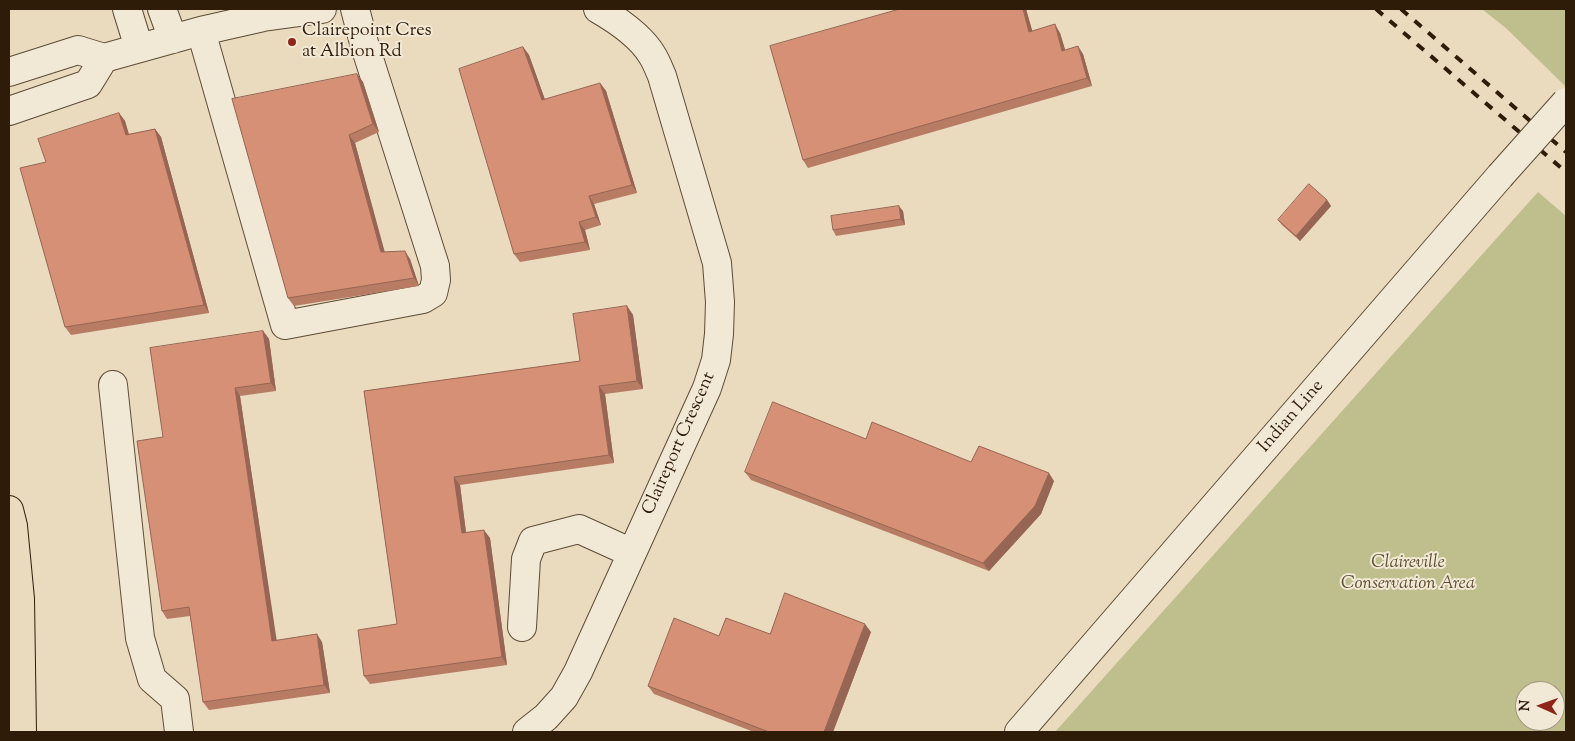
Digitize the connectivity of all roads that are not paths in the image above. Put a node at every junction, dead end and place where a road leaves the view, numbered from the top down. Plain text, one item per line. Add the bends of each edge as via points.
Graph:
1 (127, 9) edge
2 (162, 9) edge
3 (322, 9) edge
4 (355, 9) edge
5 (598, 9) edge
6 (201, 31) junction
7 (173, 39) junction
8 (139, 48) junction
9 (104, 58) junction
10 (9, 72) edge
11 (1566, 102) edge
12 (9, 111) edge
13 (113, 385) dead end
14 (9, 510) edge
15 (632, 553) junction
16 (522, 627) dead end
17 (22, 732) edge
18 (179, 732) edge
19 (527, 732) edge
20 (1019, 732) edge

1 - 8 street
2 - 7 street
3 - 6 street via 263,17
4 - 6 street via 435,266 436,280 433,293 423,299 285,326
5 - 15 street, Claireport Crescent via 634,35 651,53 662,76 717,263 720,302 716,360 707,388
6 - 7 street
7 - 8 street
8 - 9 street
9 - 10 street via 78,50
9 - 12 street via 88,84
11 - 20 street, Indian Line, bridge
13 - 18 street via 140,638 152,679 175,699
14 - 17 main road via 20,599
15 - 16 street via 579,529 533,541 526,559
15 - 19 street, Claireport Crescent via 564,697

